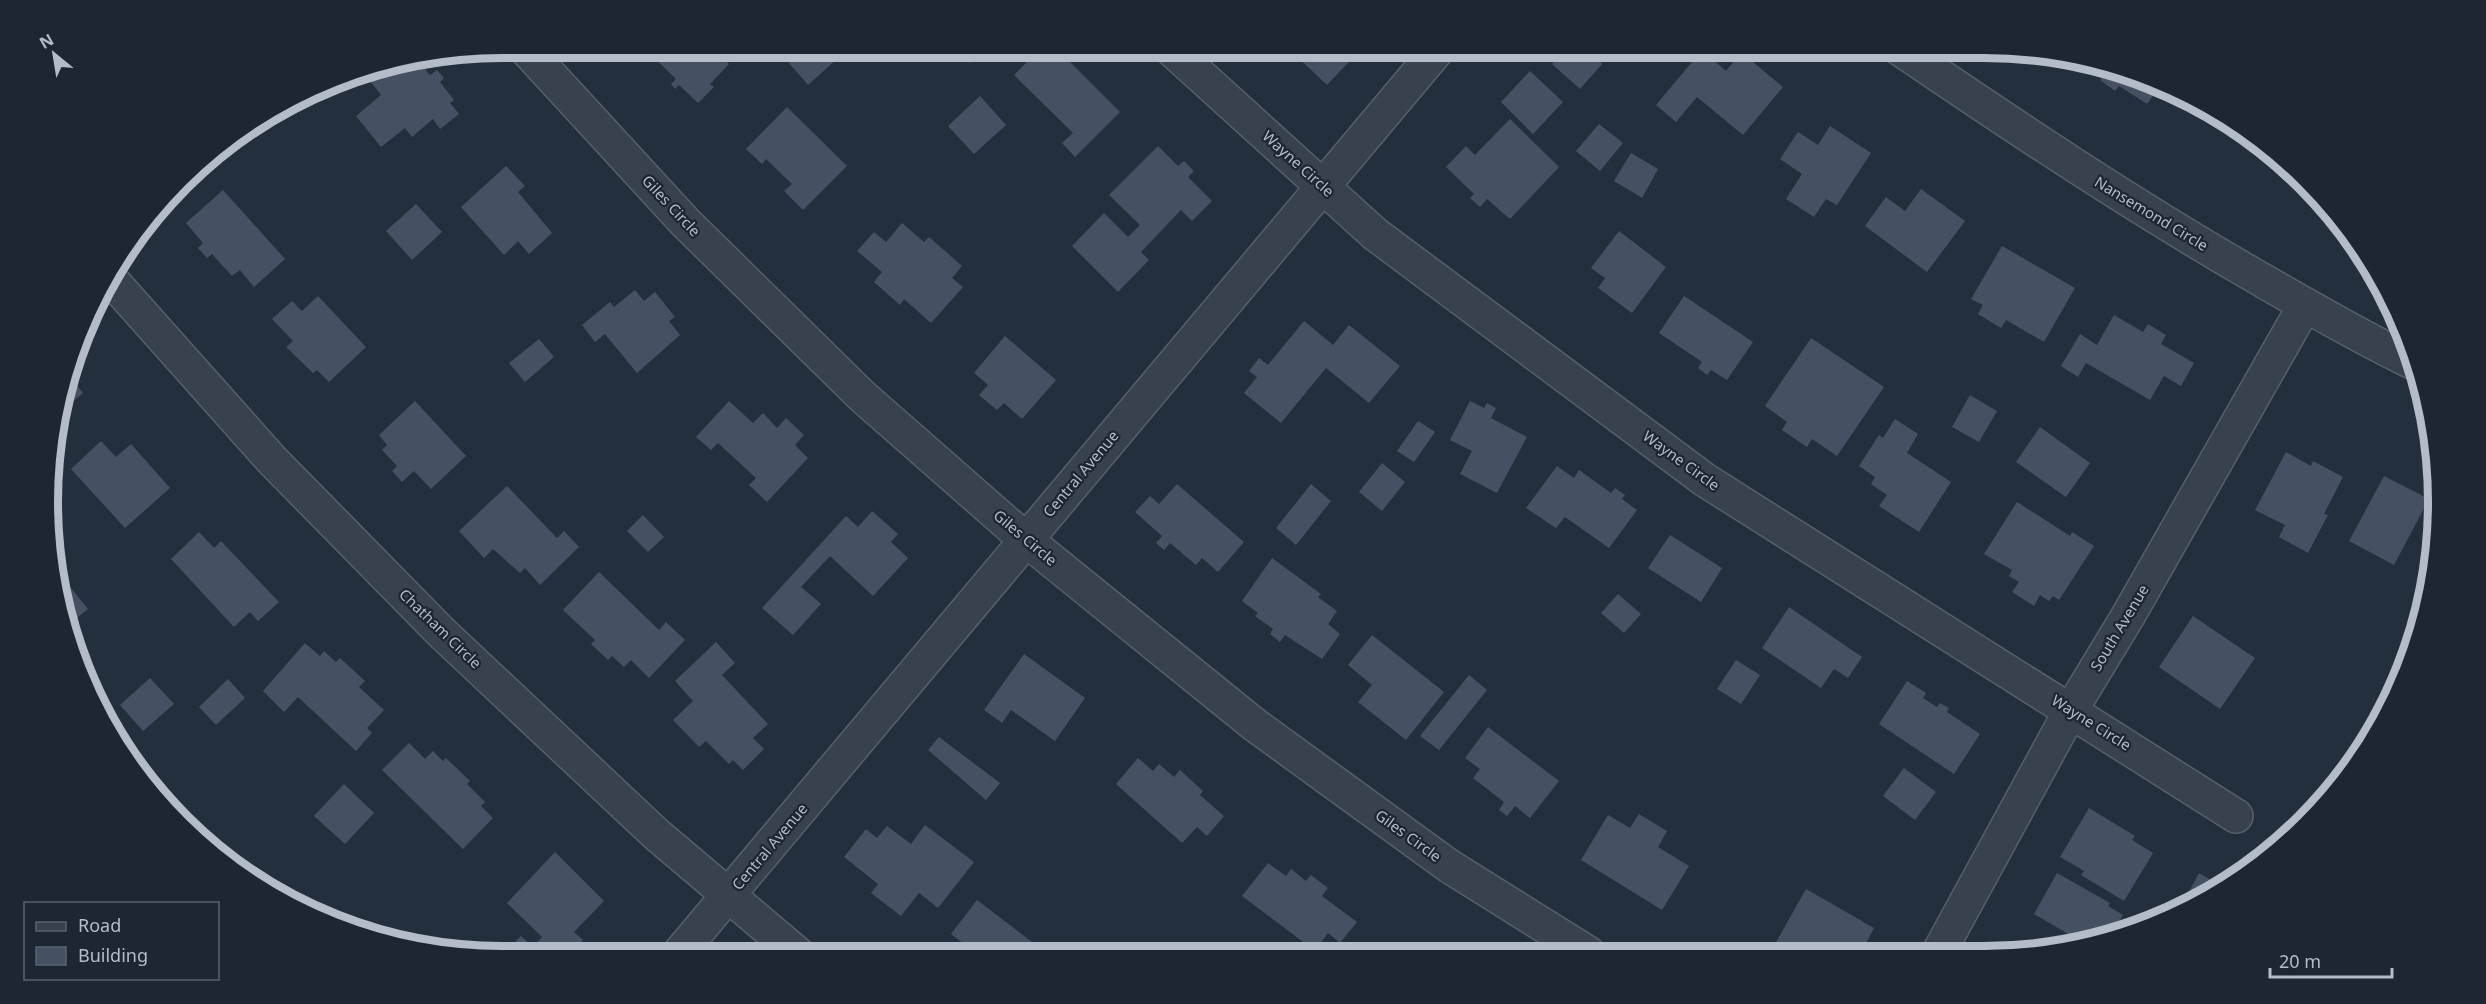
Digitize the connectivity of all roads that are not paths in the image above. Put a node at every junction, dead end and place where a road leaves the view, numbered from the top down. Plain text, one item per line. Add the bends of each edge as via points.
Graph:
1 (534, 58) edge
2 (1181, 58) edge
3 (1431, 58) edge
4 (1914, 58) edge
5 (1323, 187) junction
6 (116, 285) edge
7 (2305, 305) junction
8 (2403, 357) edge
9 (1025, 539) junction
10 (2071, 710) junction
11 (2236, 816) dead end
12 (729, 896) junction
13 (686, 946) edge
14 (788, 946) edge
15 (1577, 946) edge
16 (1942, 946) edge

1 - 9 street, Giles Circle via 685,222 837,372
2 - 5 street, Wayne Circle
3 - 5 street, Central Avenue
4 - 7 street, Nansemond Circle via 2070,164
5 - 9 street, Central Avenue
5 - 10 street, Wayne Circle via 1375,234 1705,480
6 - 12 street, Chatham Circle via 271,459 441,632 656,834
7 - 8 street, Nansemond Circle
7 - 10 street, South Avenue
9 - 12 street, Central Avenue
9 - 15 street, Giles Circle via 1255,724 1449,866
10 - 11 street, Wayne Circle
10 - 16 street, South Avenue
12 - 13 street, Central Avenue
12 - 14 street, Chatham Circle

